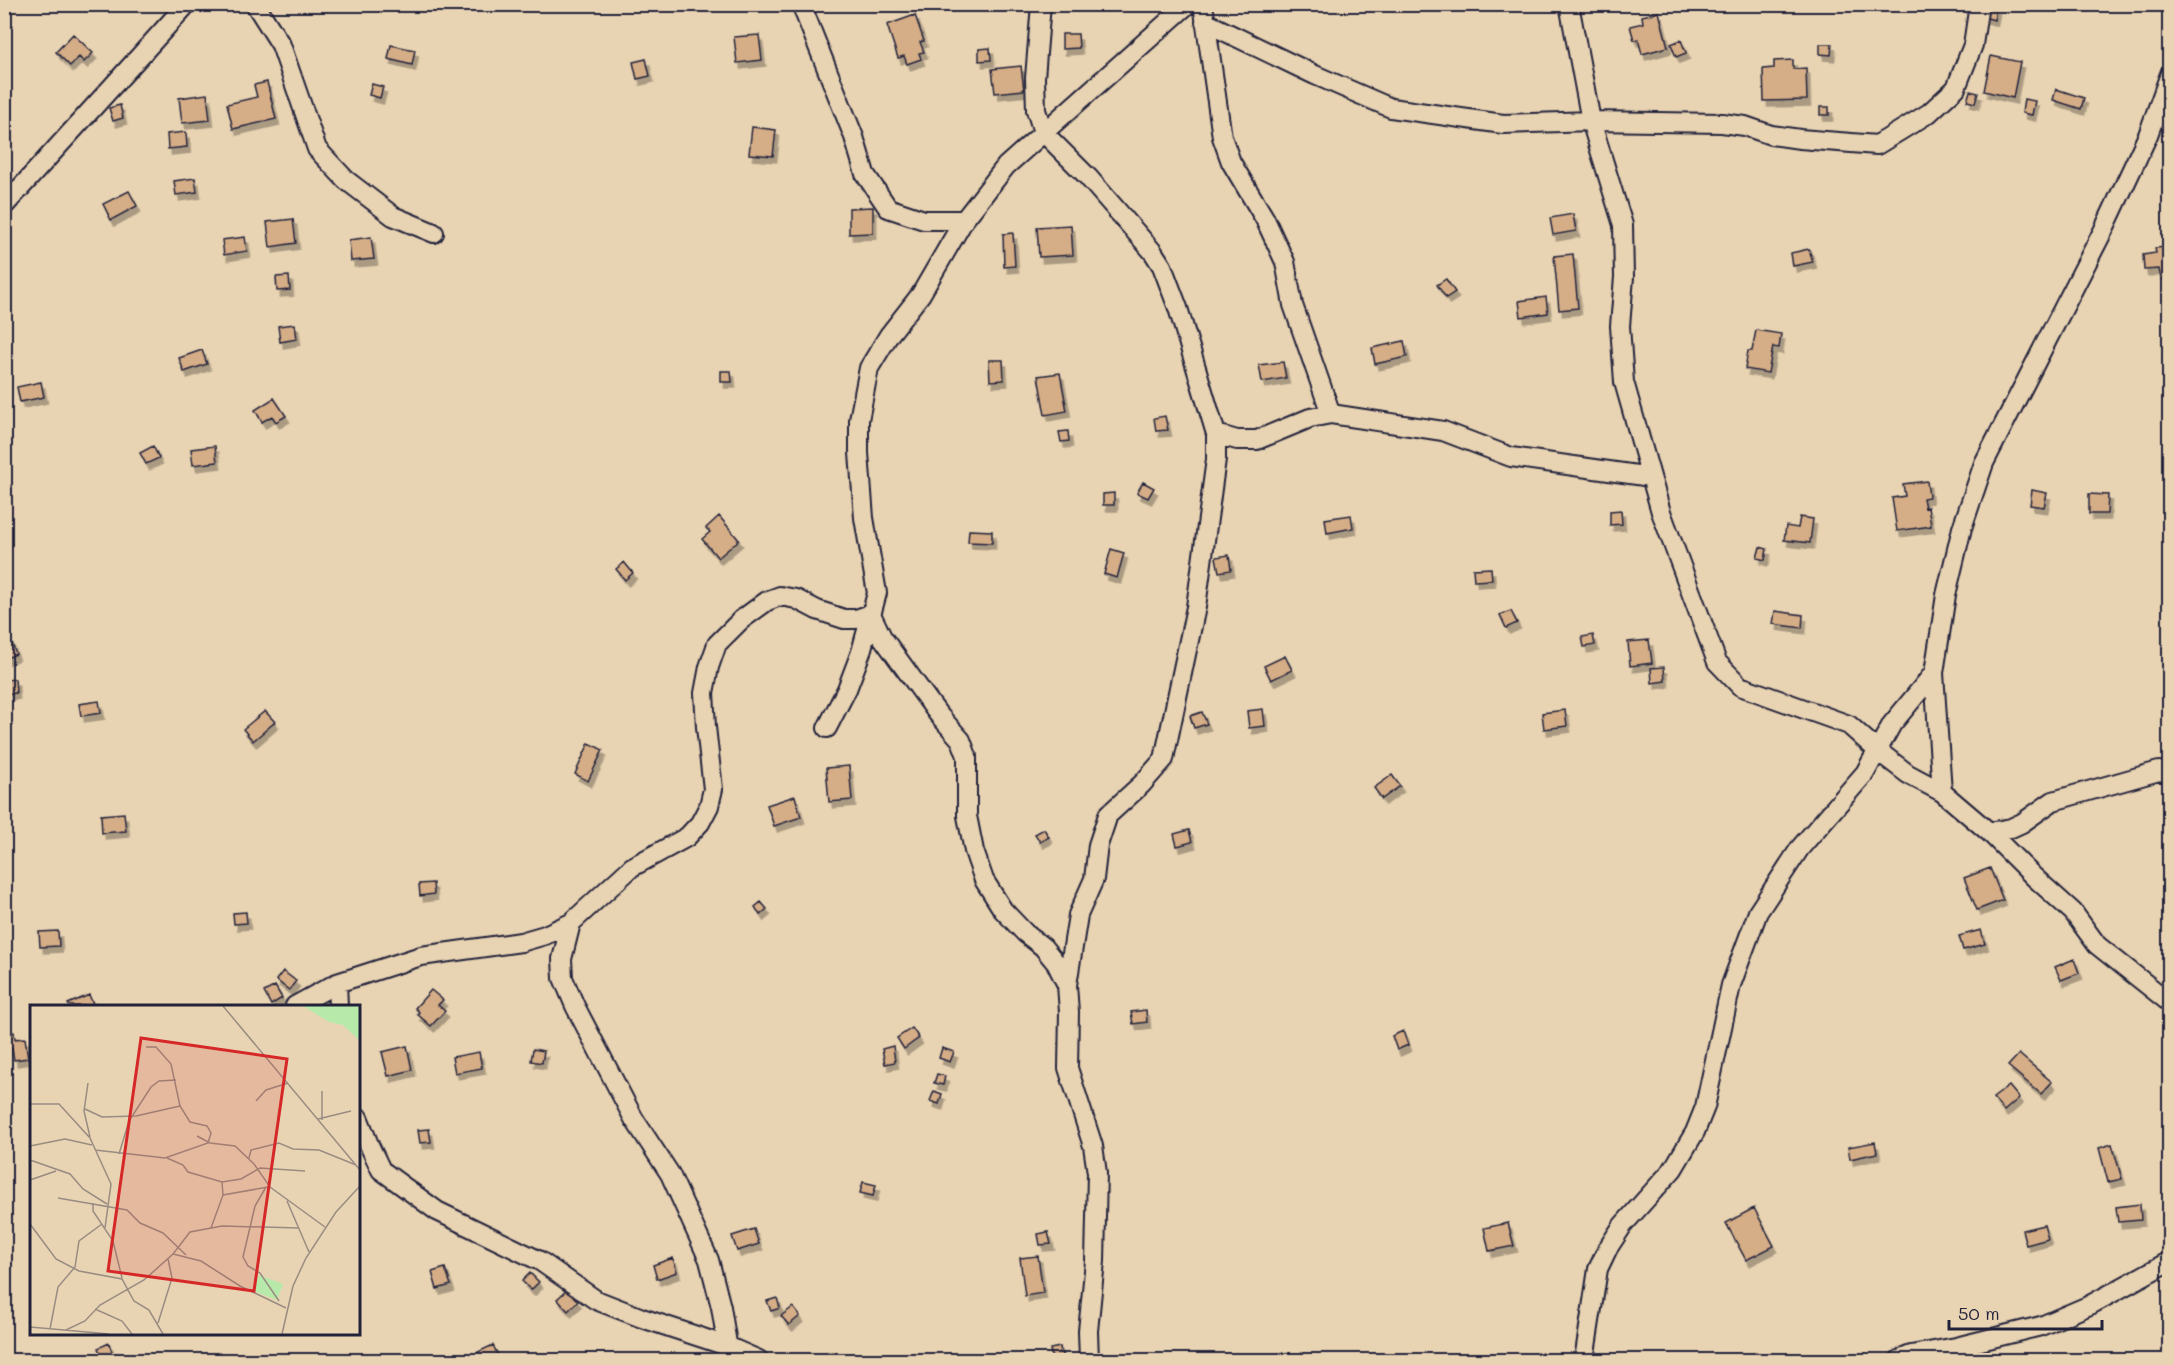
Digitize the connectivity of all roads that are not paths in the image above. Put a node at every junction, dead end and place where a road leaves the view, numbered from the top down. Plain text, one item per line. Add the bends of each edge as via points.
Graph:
1 (187, 4) edge
2 (255, 4) edge
3 (801, 4) edge
4 (1041, 4) edge
5 (1188, 4) edge
6 (1569, 4) edge
7 (1979, 4) edge
8 (1204, 13) edge
9 (2169, 74) edge
10 (1591, 121) junction
11 (1043, 132) junction
12 (4, 206) edge
13 (964, 220) junction
14 (434, 233) dead end
15 (1331, 414) junction
16 (1216, 434) junction
17 (1651, 477) junction
18 (872, 614) junction
19 (1934, 673) junction
20 (827, 728) dead end
21 (1878, 751) junction
22 (2169, 772) edge
23 (1942, 792) junction
24 (1989, 832) junction
25 (571, 923) junction
26 (337, 983) junction
27 (1067, 986) junction
28 (2169, 1003) edge
29 (297, 1005) edge
30 (338, 1005) edge
31 (360, 1122) edge
32 (2169, 1260) edge
33 (728, 1354) edge
34 (759, 1360) edge
35 (1089, 1360) edge
36 (1584, 1360) edge
37 (1899, 1360) edge

1 - 12 street
2 - 14 street via 281,45 317,149 346,180 393,216
3 - 13 street via 865,174 888,208 924,220
4 - 11 street via 1035,78 1036,110
5 - 11 street
6 - 10 street
7 - 10 street via 1973,45 1956,87 1929,112 1877,145 1771,135 1722,123
8 - 10 street via 1315,75 1390,108 1503,124
8 - 15 street via 1222,137 1231,162 1285,262 1293,305
9 - 19 street via 2148,135 2103,231 1984,463 1962,528 1946,595
10 - 17 street via 1623,225 1623,382
11 - 13 street via 1006,166
11 - 16 street via 1154,252 1178,308
13 - 18 street via 921,294 869,368 859,420 859,453 864,518 877,593
15 - 16 street via 1310,418 1257,440
15 - 17 street via 1443,431 1511,457
16 - 27 street via 1196,607 1164,759 1108,816 1098,845 1094,879 1078,915
17 - 21 street via 1717,662 1740,686 1850,725
18 - 20 street via 847,689
18 - 25 street via 843,619 780,596 741,620 717,644 704,693 713,789 709,806 687,837 632,867
18 - 27 street via 882,637 961,740 967,756 967,816 984,880 1003,910 1056,963
19 - 21 street via 1892,723
19 - 23 street
21 - 23 street via 1908,774
21 - 36 street via 1865,773 1800,848 1758,912 1731,985 1705,1107 1673,1169 1623,1225 1608,1248 1598,1269
22 - 24 street via 2159,771 2053,801 2022,823
23 - 24 street
24 - 28 street via 2073,912 2097,945
25 - 26 street via 521,942 421,956
25 - 33 street via 562,959 563,978 634,1119 670,1174 704,1250 721,1306
26 - 29 street
26 - 30 street
27 - 35 street via 1068,1068 1093,1146 1097,1173
31 - 33 street via 381,1170 437,1211 540,1261 596,1300
32 - 37 street via 2090,1305 2040,1326
33 - 34 street

